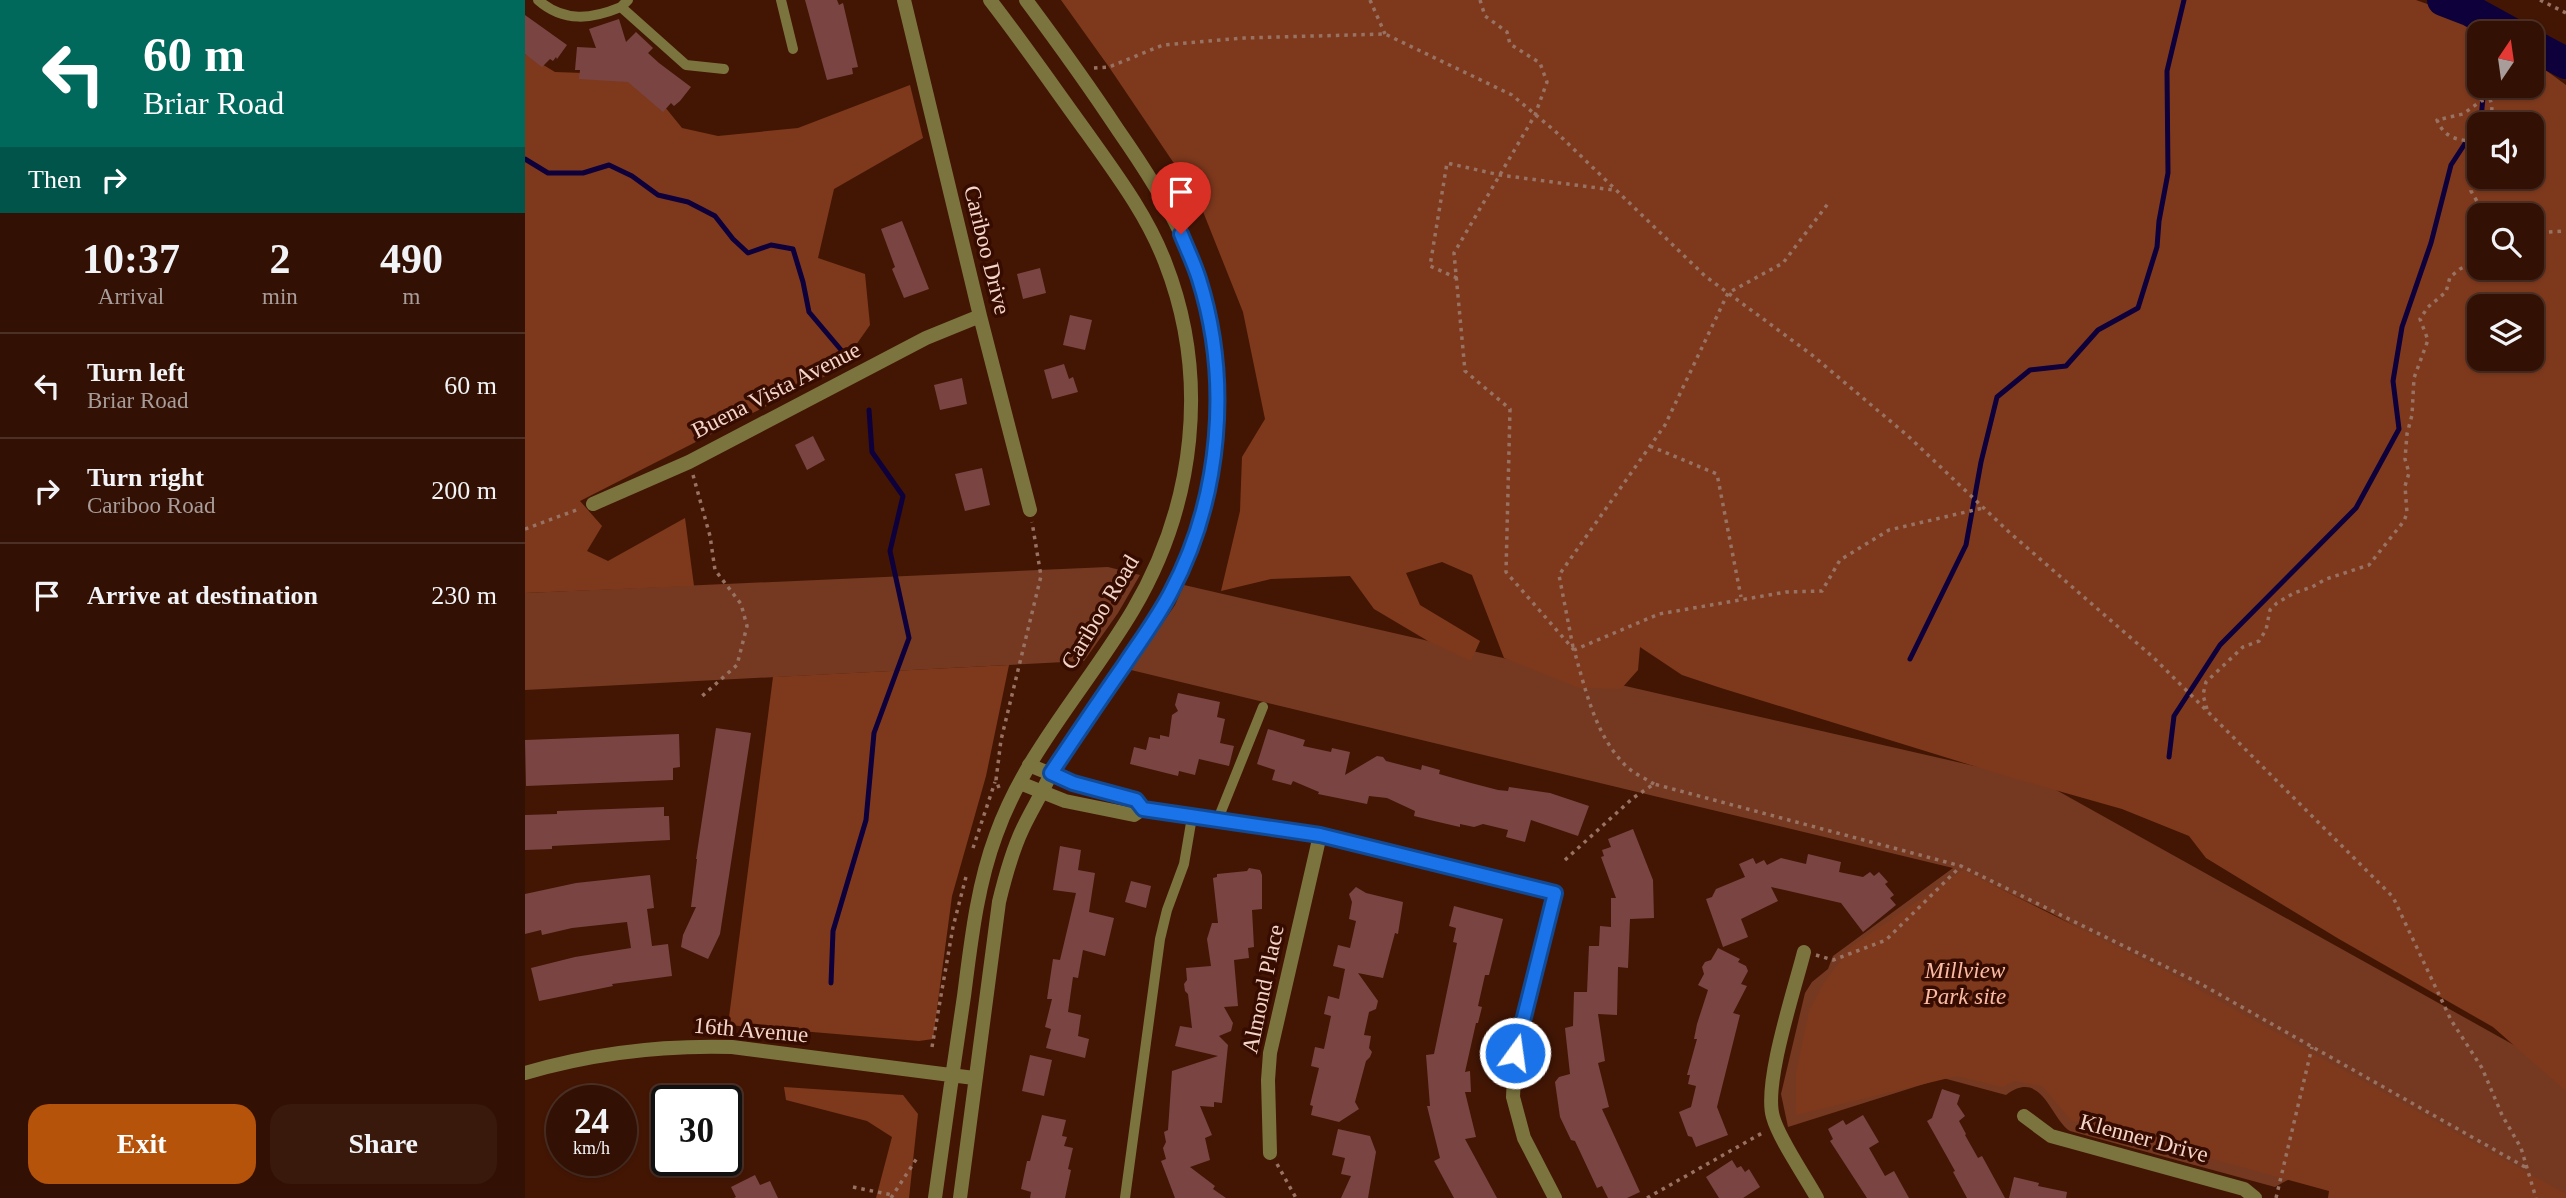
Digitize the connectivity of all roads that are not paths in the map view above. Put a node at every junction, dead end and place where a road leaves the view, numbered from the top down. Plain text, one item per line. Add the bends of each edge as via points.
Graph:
1 (538, 0) edge
2 (781, 0) edge
3 (904, 0) edge
4 (990, 0) edge
5 (1026, 0) edge
6 (625, 4) edge
7 (793, 49) dead end
8 (725, 69) dead end
9 (980, 316) junction
10 (593, 504) road end
11 (1030, 510) road end
12 (1263, 707) dead end
13 (1029, 765) junction
14 (1051, 773) junction
15 (1020, 783) junction
16 (1043, 793) junction
17 (1143, 809) junction
18 (1192, 817) junction
19 (1218, 819) junction
20 (1320, 835) junction
21 (1804, 952) dead end
22 (525, 1073) edge
23 (952, 1076) junction
24 (974, 1077) junction
25 (2024, 1116) dead end
26 (1270, 1153) road end
27 (935, 1198) edge
28 (960, 1198) edge
29 (1125, 1198) edge
30 (1555, 1198) edge
31 (1817, 1198) edge
32 (2255, 1198) edge

1 - 6 lane via 569,16 596,17
2 - 7 lane
3 - 9 street, Cariboo Drive
4 - 13 street, Cariboo Road via 1148,225 1175,290 1192,392 1183,485 1161,554 1133,610
5 - 14 street, Cariboo Road via 1136,156 1181,234 1199,278 1217,380 1215,450 1191,551 1160,612
6 - 8 lane via 685,65
9 - 10 street, Buena Vista Avenue via 926,338 689,461
9 - 11 street, Cariboo Drive
12 - 19 lane
13 - 14 street
13 - 15 street, Cariboo Road
14 - 16 street, Cariboo Road
14 - 17 street via 1136,800
15 - 16 street
15 - 23 street, Cariboo Road via 995,837 974,921
16 - 17 street via 1134,815
16 - 24 street, Cariboo Road via 1022,830 999,902
17 - 18 street
18 - 19 street
18 - 29 lane via 1184,864 1160,939
19 - 20 street
20 - 26 street, Almond Place via 1270,1054
20 - 30 street via 1555,893 1515,1053 1513,1097 1524,1138
21 - 31 street via 1772,1079 1771,1105 1776,1125
22 - 23 street, 16th Avenue via 620,1051 694,1046
23 - 24 street, 16th Avenue
23 - 27 street, Cariboo Road
24 - 28 street, Cariboo Road
25 - 32 street, Klenner Drive via 2051,1136 2244,1189

